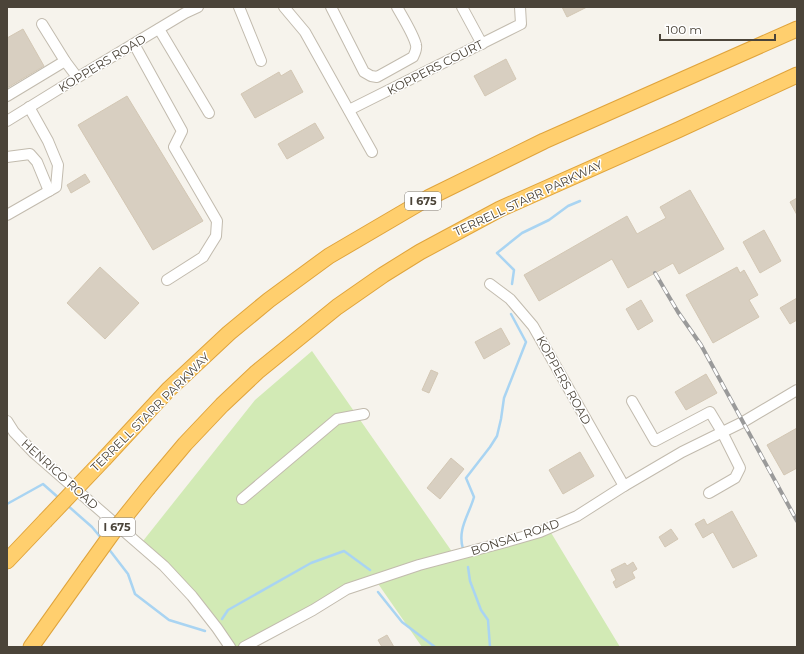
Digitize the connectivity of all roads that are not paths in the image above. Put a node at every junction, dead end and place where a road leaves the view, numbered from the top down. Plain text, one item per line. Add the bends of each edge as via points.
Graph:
1 (198, 7) edge
2 (240, 7) edge
3 (284, 7) edge
4 (332, 7) edge
5 (397, 7) edge
6 (462, 7) edge
7 (520, 7) edge
8 (42, 24) dead end
9 (159, 29) junction
10 (797, 29) edge
11 (134, 44) junction
12 (482, 44) junction
13 (65, 61) junction
14 (261, 61) dead end
15 (797, 75) edge
16 (77, 77) junction
17 (7, 96) edge
18 (29, 107) junction
19 (349, 110) junction
20 (209, 113) dead end
21 (7, 121) edge
22 (372, 152) dead end
23 (7, 157) edge
24 (49, 191) junction
25 (7, 215) edge
26 (167, 280) dead end
27 (490, 284) dead end
28 (797, 390) edge
29 (632, 401) dead end
30 (364, 414) dead end
31 (7, 421) edge
32 (722, 432) junction
33 (624, 486) junction
34 (709, 493) dead end
35 (242, 499) dead end
36 (7, 561) edge
37 (31, 647) edge
38 (230, 647) edge
39 (244, 647) edge

1 - 9 street, KOPPERS ROAD
2 - 14 street
3 - 19 street via 305,32
4 - 5 street via 364,72 376,77 413,57 416,52 415,40
6 - 12 street
7 - 12 street, KOPPERS COURT via 521,24
8 - 13 street
9 - 11 street, KOPPERS ROAD
9 - 20 street
10 - 36 highway, TERRELL STARR PARKWAY / I 675, bridge via 537,144 428,198 329,256 229,333 168,390
11 - 16 street, KOPPERS ROAD
11 - 26 street via 182,131 174,147 217,221 216,236 203,257
12 - 19 street, KOPPERS COURT
13 - 16 street
13 - 17 street
15 - 37 highway, TERRELL STARR PARKWAY / I 675, bridge via 500,209 420,252 337,307 257,372 185,444 128,512
16 - 18 street, KOPPERS ROAD
18 - 21 street, KOPPERS ROAD
18 - 24 street via 48,141 58,166 56,187
19 - 22 street
23 - 24 street via 30,154 37,162
24 - 25 street
27 - 33 street, KOPPERS ROAD via 510,299 533,326
28 - 32 street, BONSAL ROAD
29 - 32 street via 655,441 710,412
30 - 35 street via 337,419
31 - 38 street, HENRICO ROAD via 34,453 164,566 192,596
32 - 33 street, BONSAL ROAD
32 - 34 street via 740,468 735,478
33 - 39 street, BONSAL ROAD via 577,516 540,532 419,565 347,589

